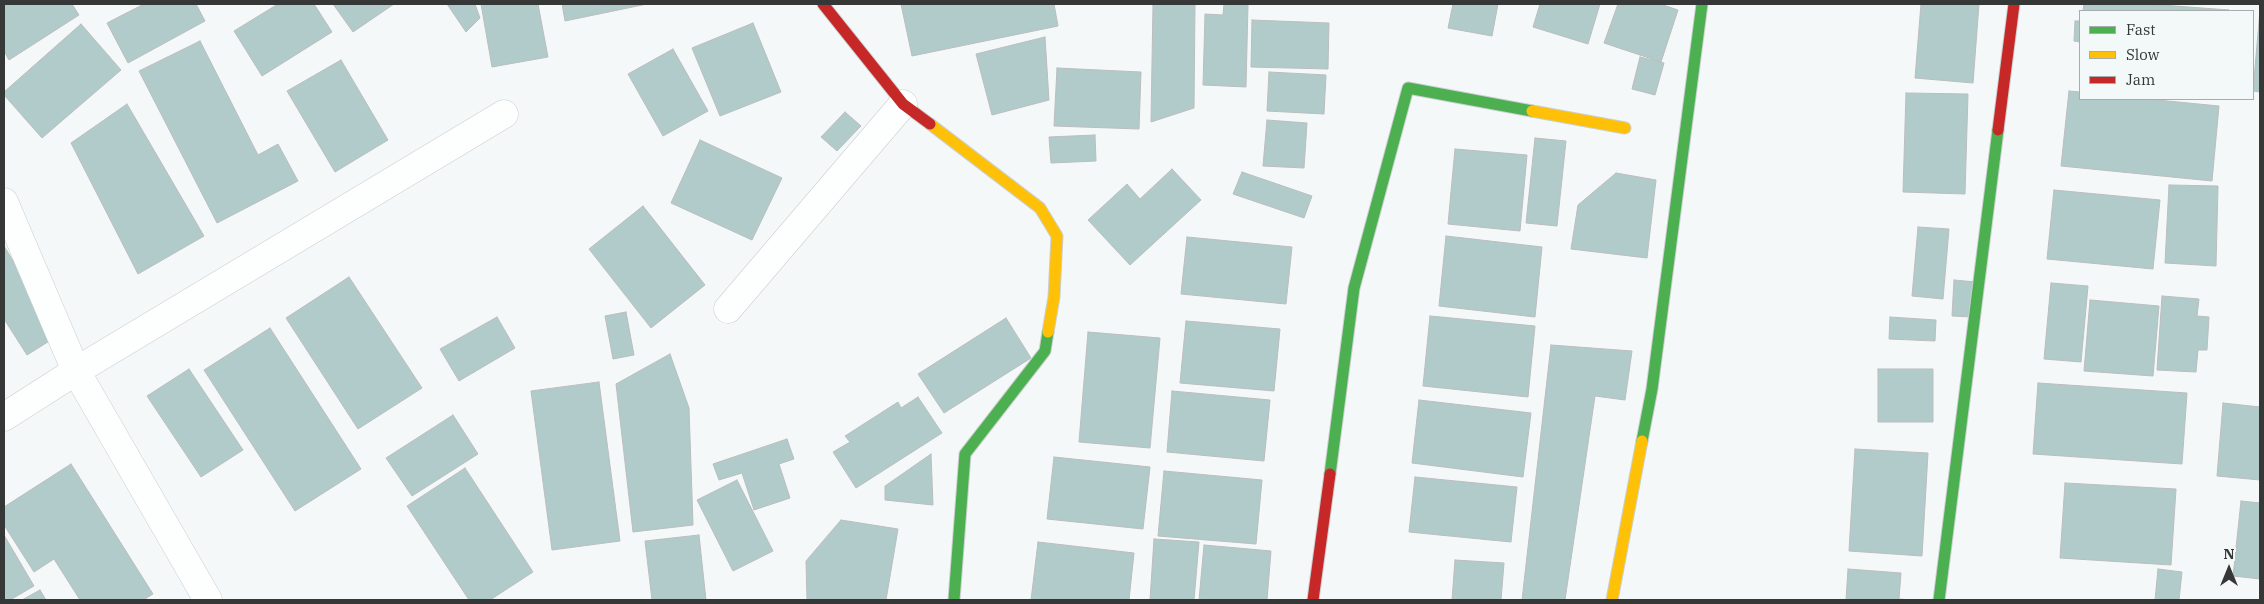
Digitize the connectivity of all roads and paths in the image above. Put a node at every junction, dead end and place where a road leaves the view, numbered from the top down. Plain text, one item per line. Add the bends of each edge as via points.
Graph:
1 (823, 4) edge
2 (1702, 4) edge
3 (2014, 4) edge
4 (903, 104) junction
5 (504, 114) dead end
6 (1625, 128) dead end
7 (4, 202) edge
8 (728, 308) dead end
9 (76, 371) junction
10 (4, 416) edge
11 (208, 600) edge
12 (954, 600) edge
13 (1313, 600) edge
14 (1612, 600) edge
15 (1939, 600) edge

1 - 4 street
2 - 14 street via 1652,389
3 - 15 street
4 - 8 street
4 - 12 street via 1040,208 1057,236 1054,297 1045,352 965,454
5 - 9 street
6 - 13 street via 1408,88 1354,288
7 - 9 street
9 - 10 street
9 - 11 street

